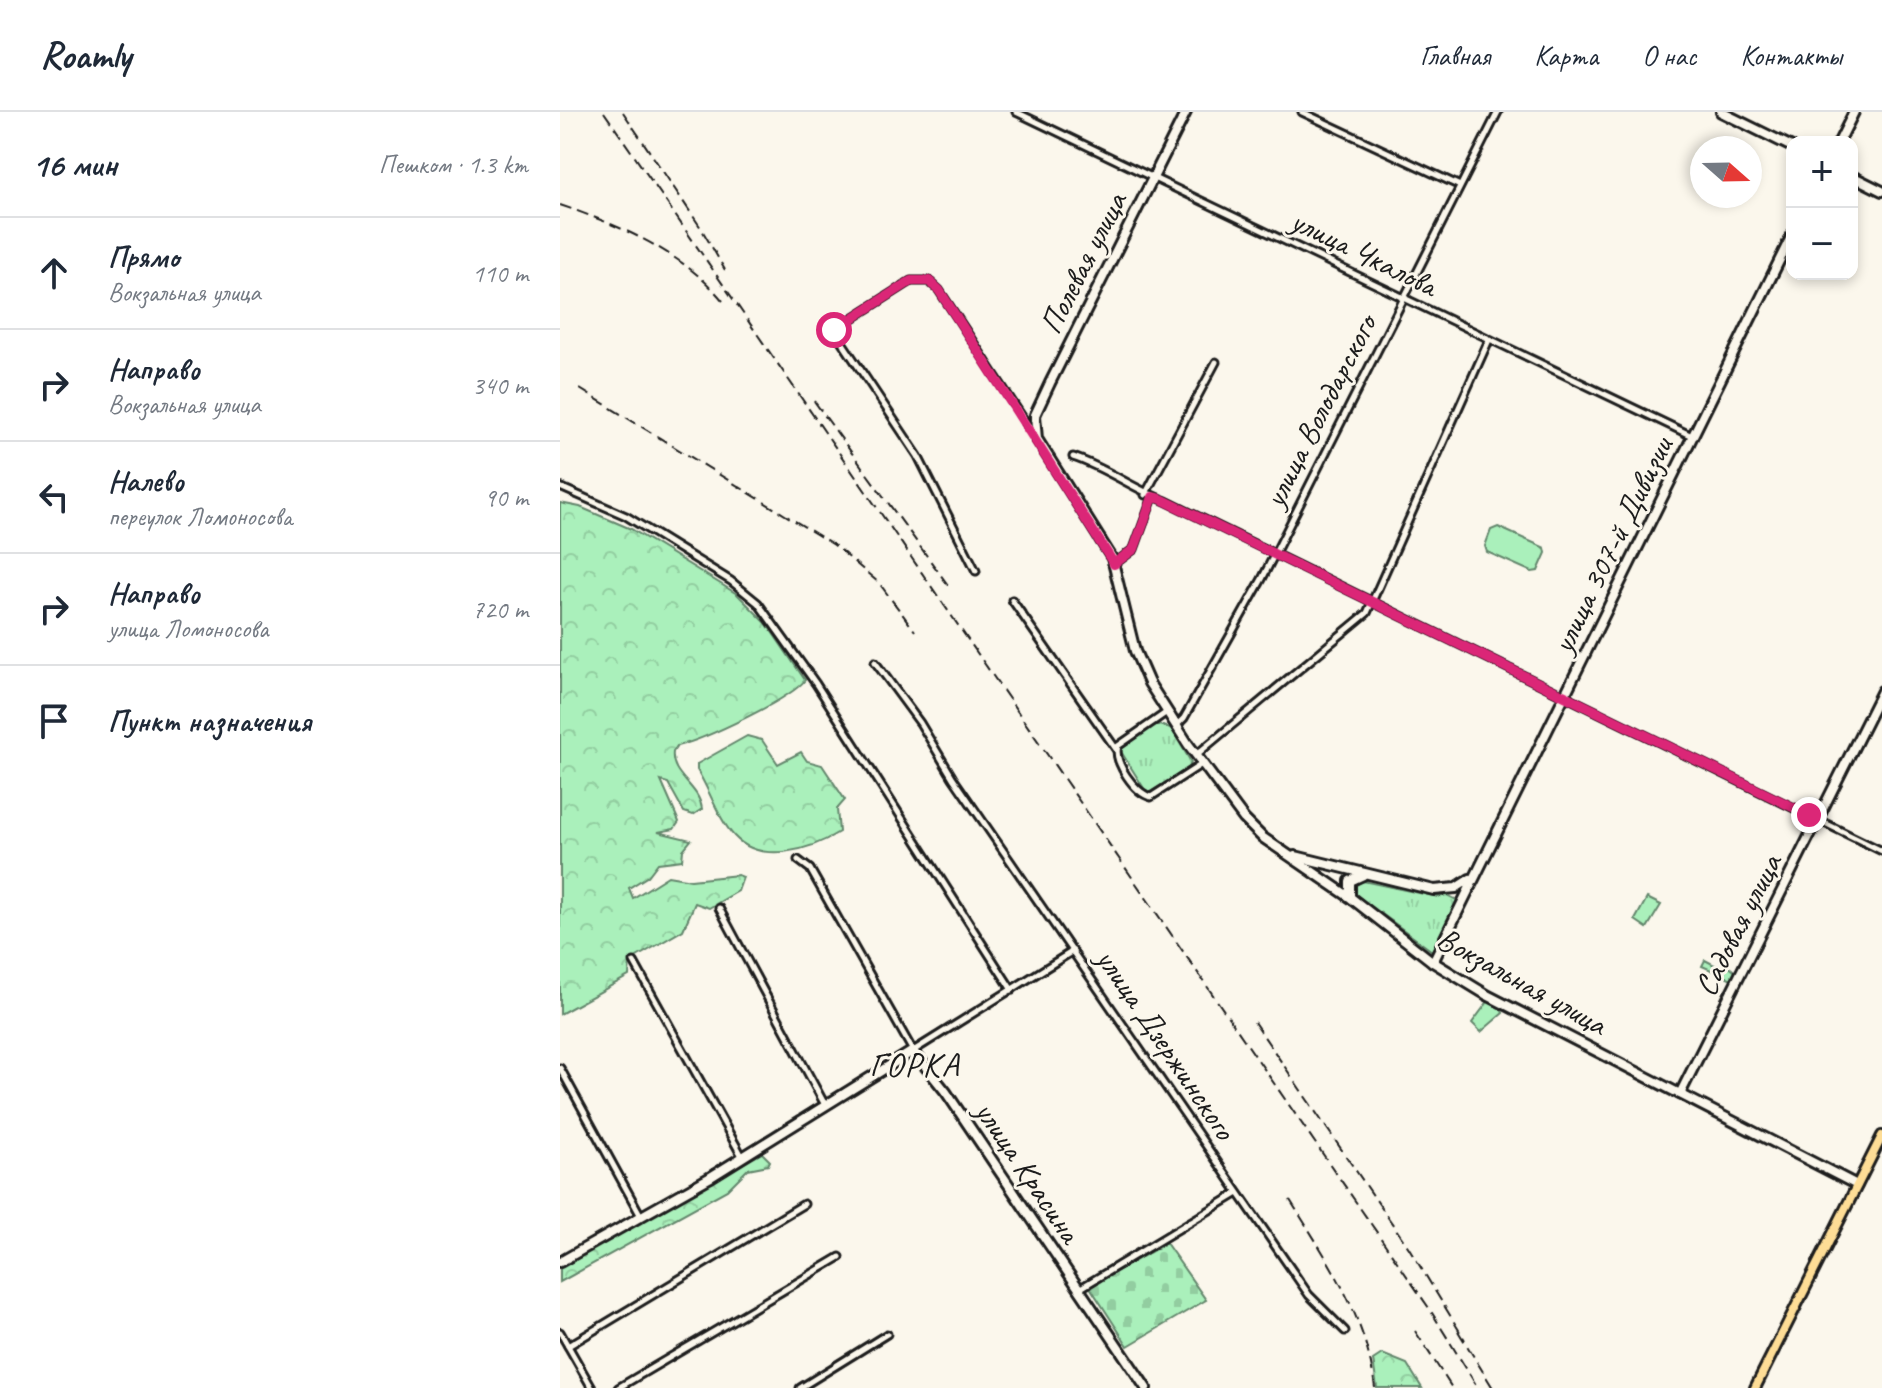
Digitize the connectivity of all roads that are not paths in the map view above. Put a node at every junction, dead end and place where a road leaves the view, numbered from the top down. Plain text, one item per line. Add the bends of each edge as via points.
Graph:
1 (1016, 112) edge
2 (1186, 112) edge
3 (1302, 112) edge
4 (1498, 112) edge
5 (1721, 112) edge
6 (1854, 112) edge
7 (1842, 136) edge
8 (1786, 144) edge
9 (1152, 179) junction
10 (1858, 179) edge
11 (1460, 186) junction
12 (1882, 191) edge
13 (1786, 247) edge
14 (1404, 299) junction
15 (1489, 340) junction
16 (1216, 362) dead end
17 (1038, 406) junction
18 (1018, 411) junction
19 (1692, 436) junction
20 (1037, 439) junction
21 (1073, 457) dead end
22 (560, 487) edge
23 (1145, 495) junction
24 (1153, 497) junction
25 (1274, 556) junction
26 (1114, 564) junction
27 (976, 571) dead end
28 (1012, 600) dead end
29 (1373, 604) junction
30 (875, 662) dead end
31 (1882, 691) edge
32 (1564, 696) junction
33 (1167, 712) junction
34 (1176, 726) junction
35 (1116, 750) junction
36 (1196, 755) junction
37 (1203, 764) junction
38 (1818, 819) junction
39 (1277, 847) junction
40 (1882, 851) edge
41 (798, 860) dead end
42 (1478, 869) junction
43 (1364, 875) junction
44 (1351, 898) junction
45 (719, 908) dead end
46 (1073, 951) junction
47 (634, 962) dead end
48 (1433, 962) junction
49 (1012, 990) junction
50 (913, 1051) junction
51 (560, 1068) edge
52 (1680, 1094) junction
53 (825, 1105) junction
54 (1882, 1136) edge
55 (742, 1156) junction
56 (1857, 1185) junction
57 (1238, 1193) junction
58 (804, 1204) dead end
59 (641, 1216) junction
60 (840, 1257) dead end
61 (560, 1262) edge
62 (1079, 1290) junction
63 (1345, 1331) dead end
64 (560, 1332) edge
65 (887, 1334) dead end
66 (568, 1346) junction
67 (592, 1388) edge
68 (618, 1388) edge
69 (800, 1388) edge
70 (1146, 1388) edge
71 (1755, 1388) edge

1 - 9 street, улица Чкалова
2 - 9 street, Полевая улица
3 - 11 street
4 - 11 street, улица Володарского
5 - 8 street
6 - 7 street
9 - 14 street, улица Чкалова
9 - 17 street, Полевая улица
10 - 12 street
11 - 14 street, улица Володарского
13 - 19 street, улица 307-й Дивизии
14 - 15 street, улица Чкалова
14 - 25 street, улица Володарского
15 - 19 street, улица Чкалова
15 - 29 street
16 - 23 street
17 - 18 street via 1030,415
17 - 20 street, Полевая улица
18 - 20 street, Вокзальная улица
18 - 27 street, Вокзальная улица via 929,281 911,281 834,330 918,456
19 - 32 street, улица 307-й Дивизии
20 - 26 street, Вокзальная улица
21 - 23 street via 1099,466
22 - 49 street via 626,516 744,590 764,611
23 - 24 street
24 - 25 street
24 - 26 street via 1134,549
25 - 29 street
25 - 34 street, улица Володарского
26 - 33 street, Вокзальная улица via 1135,651
28 - 35 street
29 - 32 street
29 - 36 street
30 - 46 street, улица Дзержинского
31 - 38 street, Садовая улица
32 - 38 street
32 - 42 street, улица 307-й Дивизии
33 - 34 street, Вокзальная улица
33 - 35 street
34 - 36 street, Вокзальная улица
35 - 37 street via 1145,796 1155,796
36 - 37 street, Вокзальная улица
37 - 39 street, Вокзальная улица via 1248,824
38 - 40 street
38 - 52 street, Садовая улица
39 - 43 street
39 - 44 street, Вокзальная улица
41 - 50 street, улица Красина via 810,869
42 - 43 street via 1462,886 1442,890
42 - 48 street, улица 307-й Дивизии
43 - 44 street via 1349,884
44 - 48 street, Вокзальная улица
45 - 53 street
46 - 49 street
46 - 57 street, улица Дзержинского
47 - 55 street
48 - 52 street, Вокзальная улица
49 - 50 street
50 - 53 street
50 - 62 street, улица Красина
51 - 59 street
52 - 56 street, Вокзальная улица
53 - 55 street
54 - 56 main road
55 - 59 street
56 - 71 main road
57 - 62 street
57 - 63 street, улица Дзержинского via 1309,1295
58 - 66 street
59 - 61 street
60 - 68 street
62 - 70 street, улица Красина
64 - 66 street
65 - 69 street
66 - 67 street

